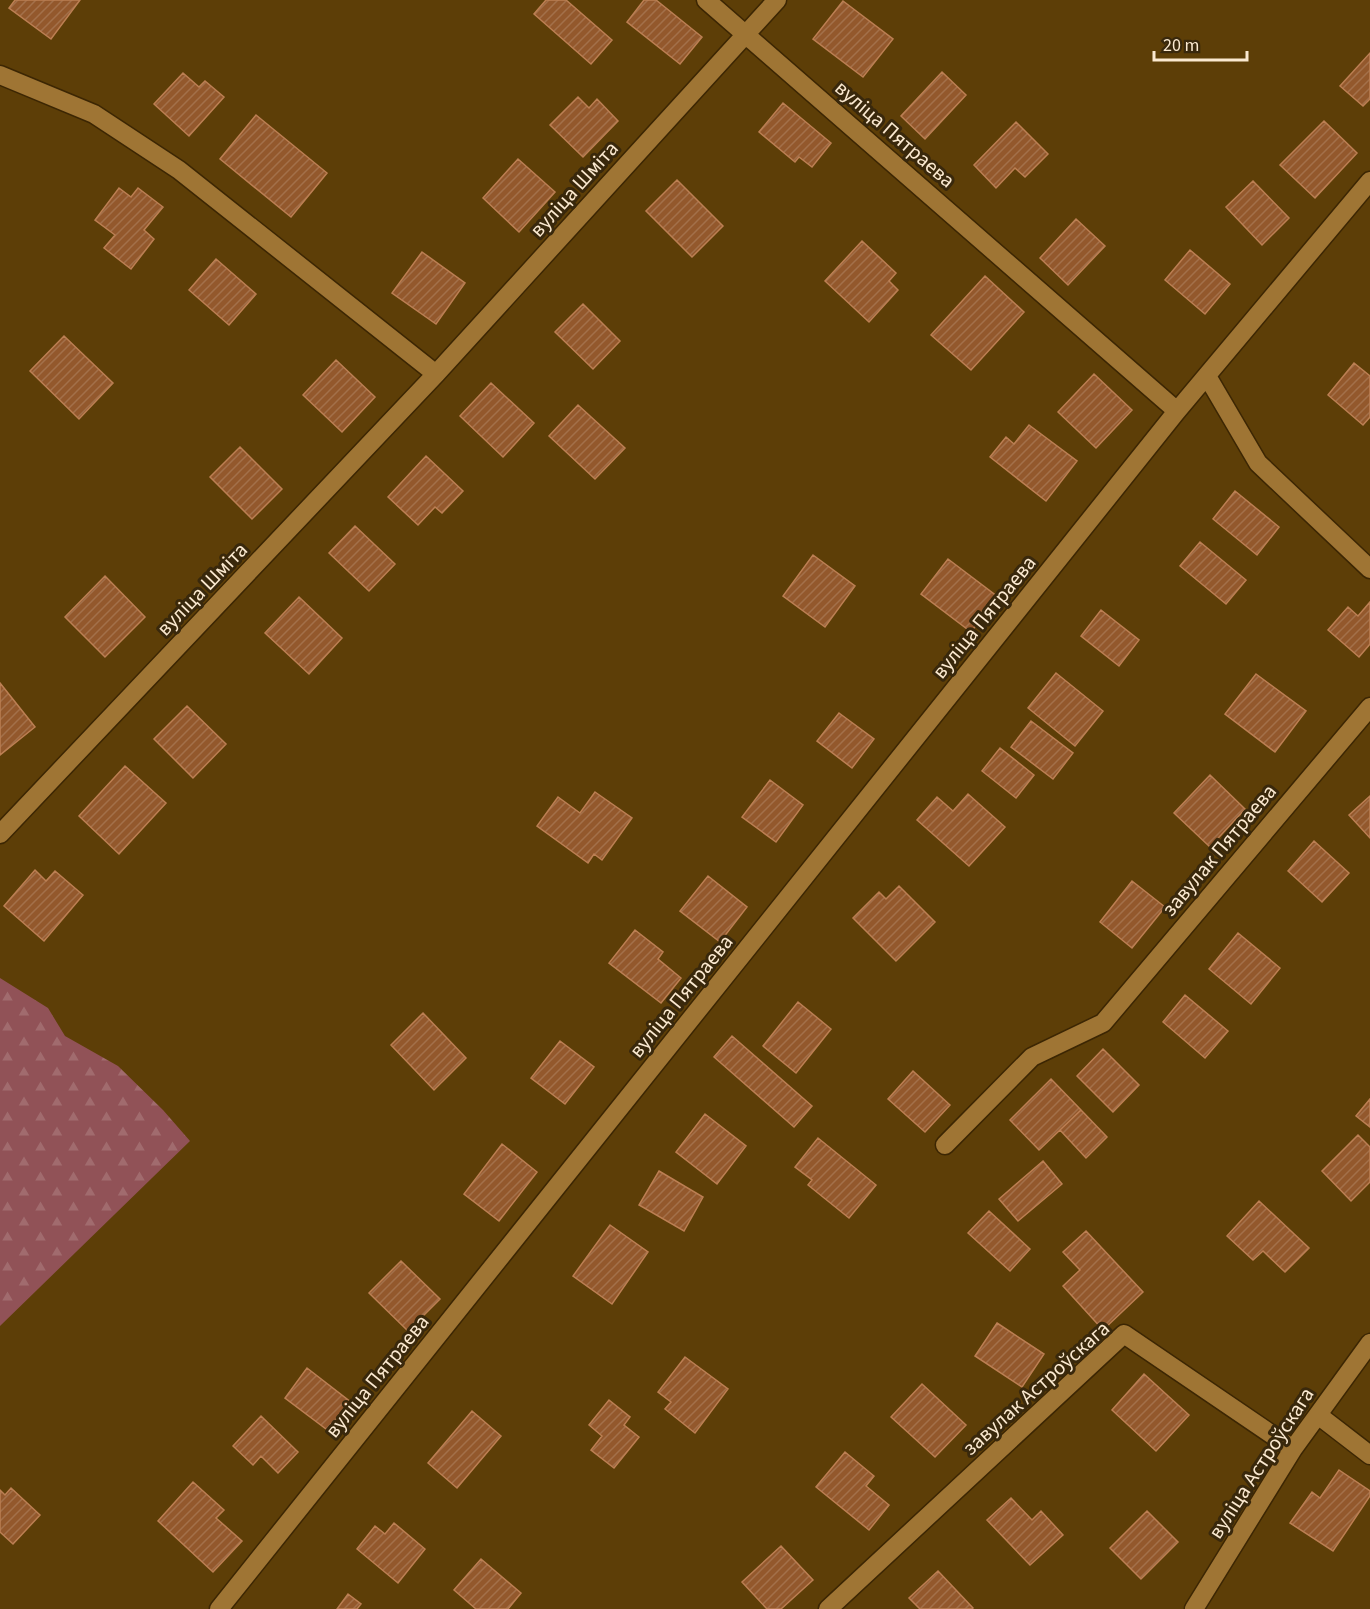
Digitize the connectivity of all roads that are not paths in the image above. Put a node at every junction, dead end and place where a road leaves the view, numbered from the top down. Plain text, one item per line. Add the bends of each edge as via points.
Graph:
1 (706, 0) edge
2 (777, 0) edge
3 (746, 33) junction
4 (0, 75) edge
5 (1370, 181) edge
6 (436, 374) junction
7 (1207, 376) junction
8 (1177, 411) junction
9 (1370, 569) edge
10 (1370, 707) edge
11 (0, 834) edge
12 (945, 1146) dead end
13 (1370, 1343) edge
14 (1318, 1415) junction
15 (1293, 1449) junction
16 (1370, 1455) edge
17 (219, 1609) edge
18 (828, 1609) edge
19 (1194, 1609) edge

1 - 3 street
2 - 3 street, вуліца Шміта
3 - 6 street, вуліца Шміта
3 - 8 street, вуліца Пятраева
4 - 6 street via 94,114 179,170
5 - 7 street, вуліца Пятраева
6 - 11 street, вуліца Шміта
7 - 8 street, вуліца Пятраева
7 - 9 street via 1258,463
8 - 17 street, вуліца Пятраева
10 - 12 street, завулак Пятраева via 1103,1023 1032,1057
13 - 14 street, вуліца Астроўскага
14 - 15 street, вуліца Астроўскага
14 - 16 street
15 - 18 street, завулак Астроўскага via 1125,1334
15 - 19 street, вуліца Астроўскага

